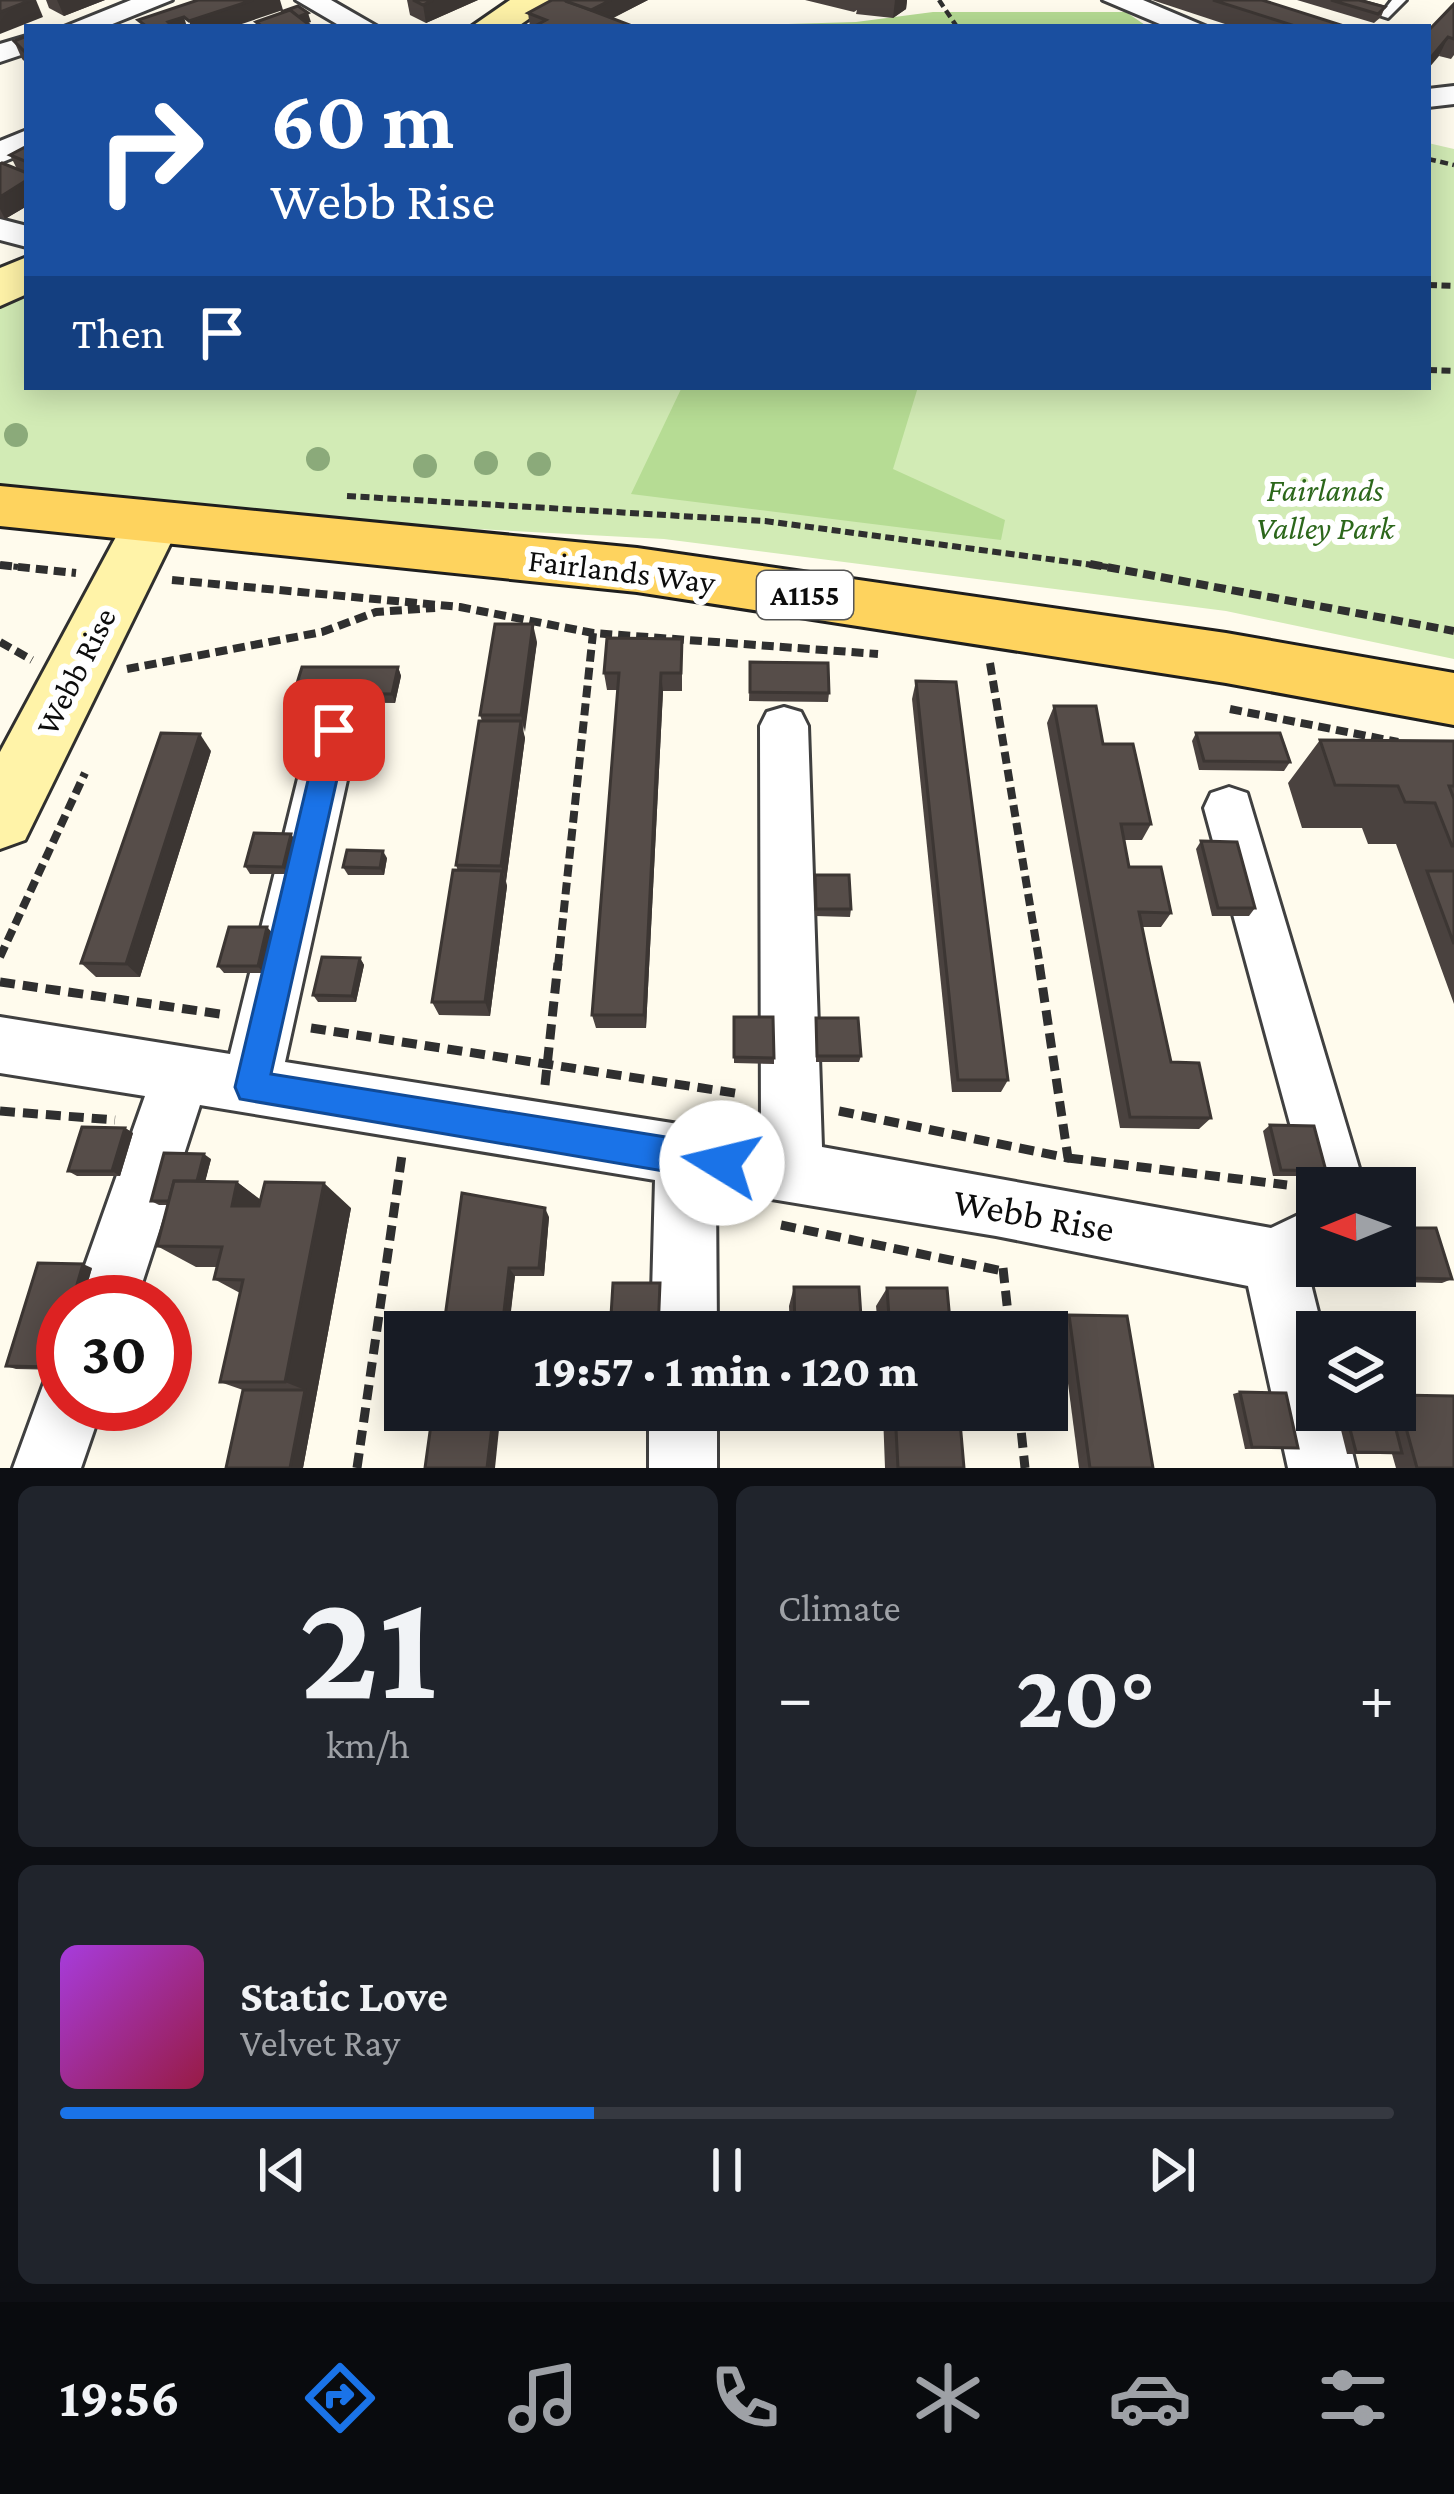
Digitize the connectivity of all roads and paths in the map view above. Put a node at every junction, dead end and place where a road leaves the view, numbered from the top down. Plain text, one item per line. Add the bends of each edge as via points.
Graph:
1 (158, 0) edge
2 (310, 0) edge
3 (537, 0) edge
4 (1117, 0) edge
5 (1339, 0) edge
6 (1399, 0) edge
7 (96, 24) edge
8 (358, 24) edge
9 (495, 24) edge
10 (1184, 24) edge
11 (332, 495) dead end
12 (0, 506) edge
13 (152, 551) junction
14 (0, 565) edge
15 (90, 575) dead end
16 (460, 607) junction
17 (1454, 631) edge
18 (593, 633) junction
19 (0, 642) edge
20 (896, 655) dead end
21 (966, 660) dead end
22 (989, 662) junction
23 (1013, 666) dead end
24 (111, 676) junction
25 (1222, 707) dead end
26 (1437, 723) edge
27 (784, 726) dead end
28 (334, 730) dead end
29 (86, 771) dead end
30 (1228, 808) dead end
31 (0, 819) edge
32 (0, 956) edge
33 (0, 982) edge
34 (266, 1020) junction
35 (0, 1046) edge
36 (547, 1067) junction
37 (251, 1087) junction
38 (173, 1100) junction
39 (788, 1101) junction
40 (0, 1111) edge
41 (541, 1134) junction
42 (402, 1148) junction
43 (686, 1157) junction
44 (1068, 1158) junction
45 (1296, 1170) edge
46 (785, 1200) junction
47 (996, 1205) junction
48 (1296, 1216) edge
49 (1296, 1218) edge
50 (1003, 1271) junction
51 (113, 1275) edge
52 (1310, 1287) edge
53 (684, 1311) edge
54 (1008, 1311) edge
55 (60, 1431) edge
56 (683, 1431) edge
57 (1021, 1431) edge
58 (47, 1468) edge
59 (357, 1468) edge
60 (682, 1468) edge
61 (1025, 1468) edge
62 (1322, 1468) edge

1 - 7 street
2 - 8 street
3 - 9 street
4 - 10 street
5 - 6 lane via 1388,14
11 - 17 path via 601,506 874,534
12 - 13 main road, Fairlands Way / A1155
13 - 16 path
13 - 24 street, Webb Rise
13 - 26 main road, Fairlands Way / A1155 via 637,570 1226,658
14 - 15 path
16 - 18 path
16 - 24 path via 376,612 322,632
18 - 20 path
18 - 36 path
19 - 24 path via 52,671
21 - 22 path
22 - 23 path
22 - 44 path
24 - 31 street, Webb Rise
25 - 26 path
27 - 39 street
28 - 34 street
29 - 32 path
30 - 45 street
33 - 34 path
34 - 36 path
34 - 37 street
35 - 38 street, Webb Rise
36 - 39 path
36 - 41 path
37 - 38 street, Webb Rise
37 - 42 street, Webb Rise
38 - 40 path
38 - 51 street
39 - 44 path
39 - 46 street
41 - 42 street, Webb Rise
41 - 43 street, Webb Rise
42 - 59 path
43 - 46 street, Webb Rise
43 - 53 street
44 - 48 path
46 - 47 street, Webb Rise
46 - 50 path
47 - 49 street, Webb Rise
47 - 50 path
50 - 54 path
52 - 62 street
55 - 58 street
56 - 60 street
57 - 61 path

